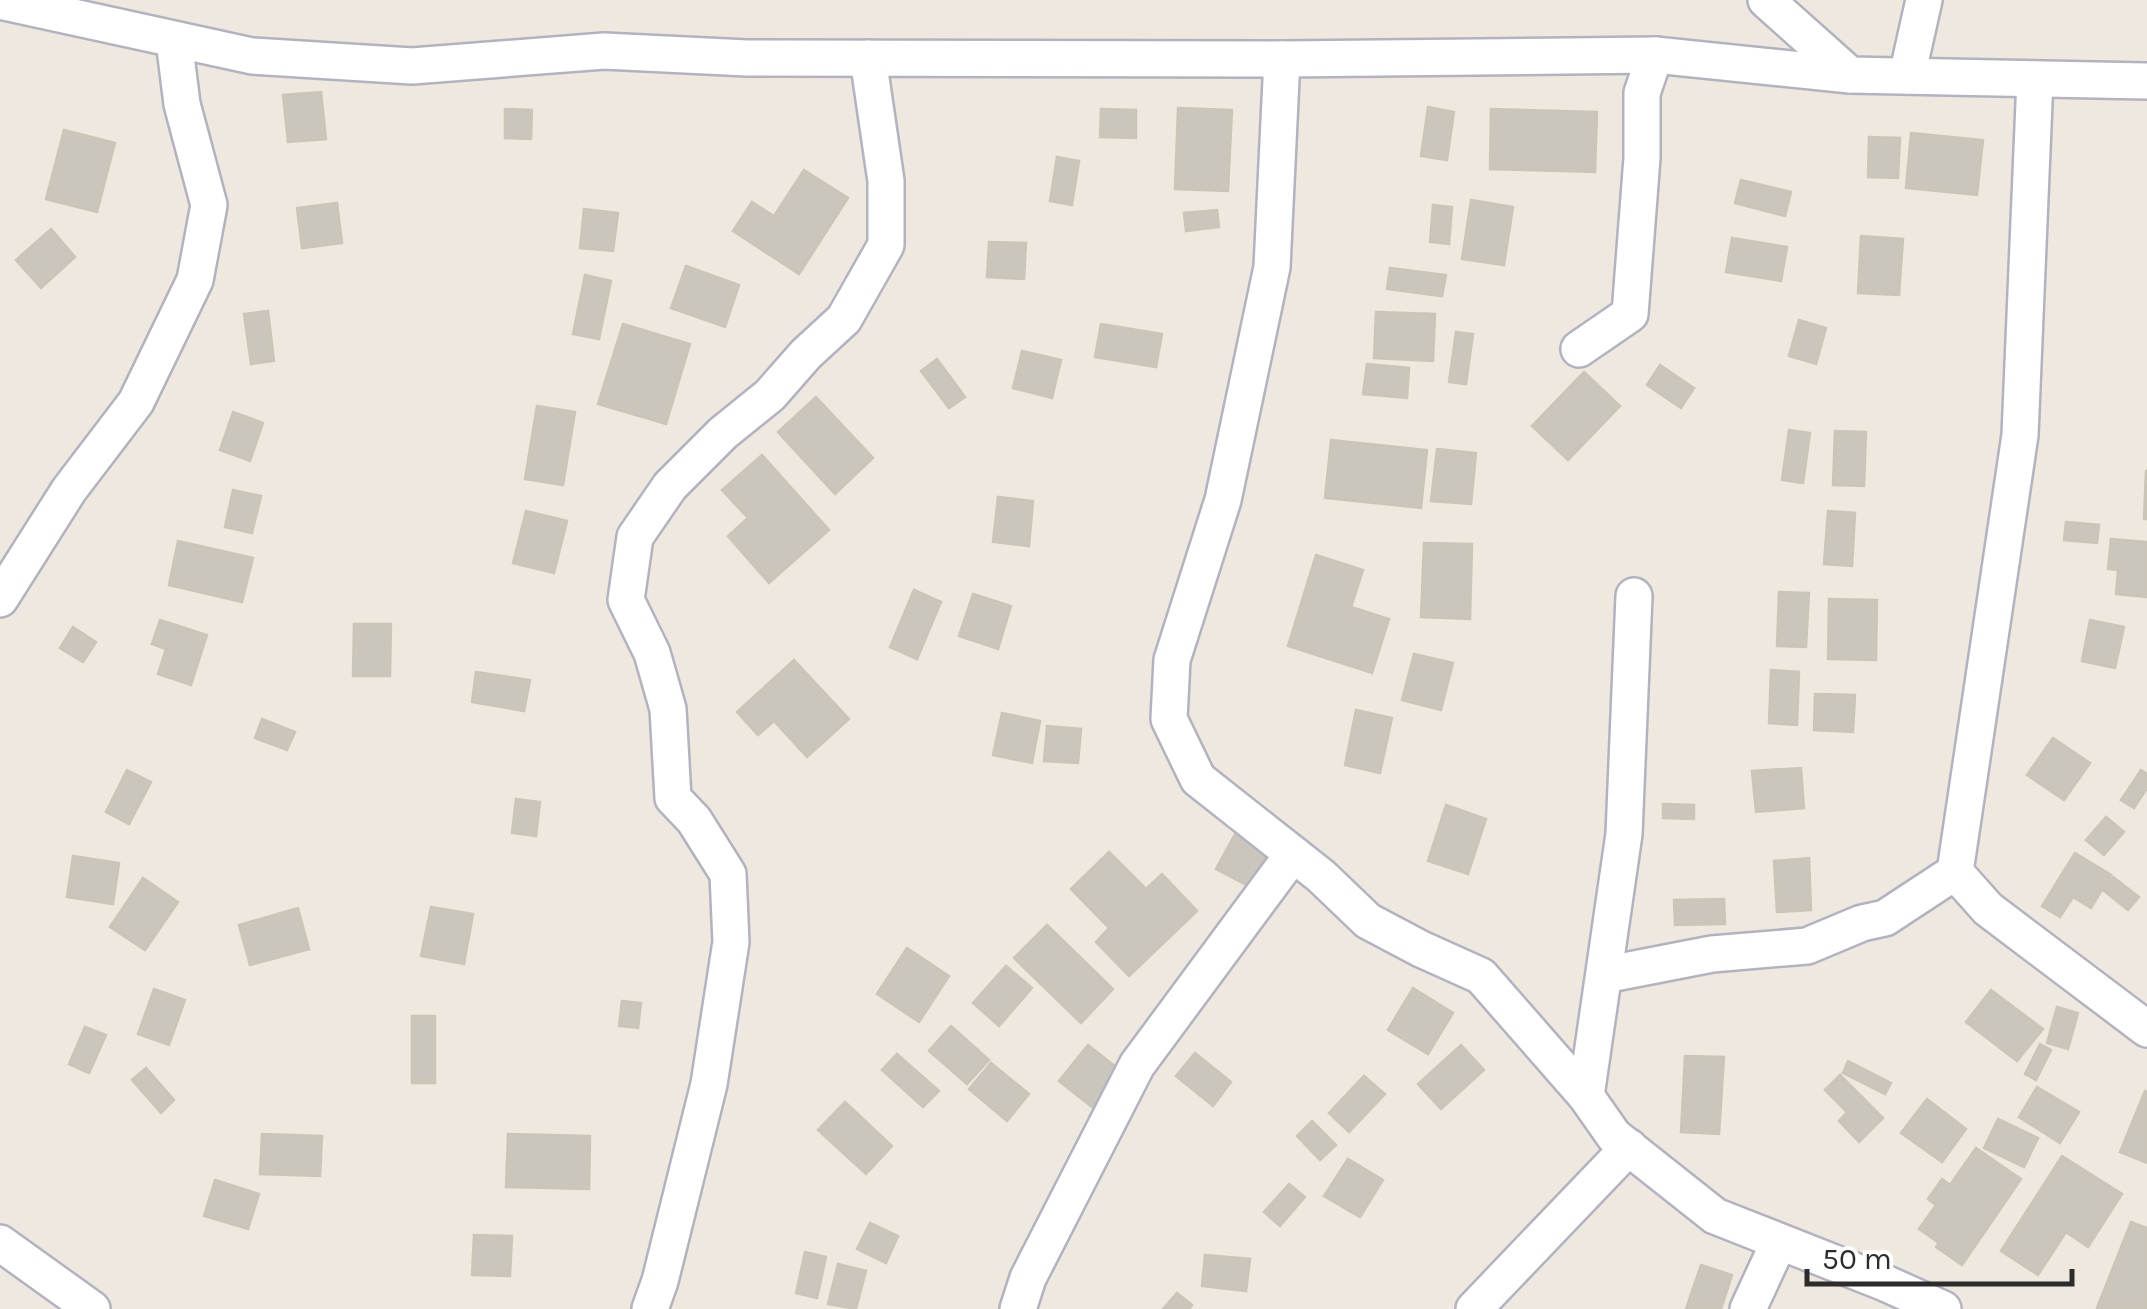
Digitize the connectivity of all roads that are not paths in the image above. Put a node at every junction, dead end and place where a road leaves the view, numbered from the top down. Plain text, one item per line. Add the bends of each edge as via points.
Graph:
1 (1766, 0) edge
2 (1924, 0) edge
3 (0, 1) edge
4 (174, 40) junction
5 (1655, 55) junction
6 (868, 58) junction
7 (1282, 58) junction
8 (1850, 75) junction
9 (1908, 76) junction
10 (2035, 78) junction
11 (2147, 81) edge
12 (1579, 350) dead end
13 (1634, 596) dead end
14 (0, 599) edge
15 (1293, 854) junction
16 (1955, 872) junction
17 (1604, 975) junction
18 (2147, 1030) edge
19 (1586, 1096) junction
20 (1629, 1147) junction
21 (1779, 1242) junction
22 (0, 1243) edge
23 (92, 1309) edge
24 (650, 1309) edge
25 (1018, 1309) edge
26 (1474, 1309) edge
27 (1748, 1309) edge
28 (1944, 1309) edge

1 - 8 street
2 - 9 street
3 - 4 street
4 - 6 street via 252,56 412,66 604,52
4 - 14 street via 182,104 208,204 195,280 136,402 68,490
5 - 7 street
5 - 8 street
5 - 12 street via 1642,93 1630,314
6 - 7 street
6 - 24 street via 886,181 886,245 844,320 670,486 635,537 626,600 652,653 668,709 673,798 728,874 732,942 710,1084
7 - 15 street via 1272,267 1222,500 1172,660 1169,719 1198,779
8 - 9 street
9 - 10 street
10 - 11 street
10 - 16 street via 2020,435
13 - 17 street via 1624,834
15 - 19 street via 1368,921 1480,976
15 - 25 street via 1137,1065
16 - 17 street via 1886,918 1807,946 1712,954
16 - 18 street via 1988,909
17 - 19 street
19 - 20 street
20 - 21 street via 1716,1216
20 - 26 street
21 - 27 street
21 - 28 street
22 - 23 street

